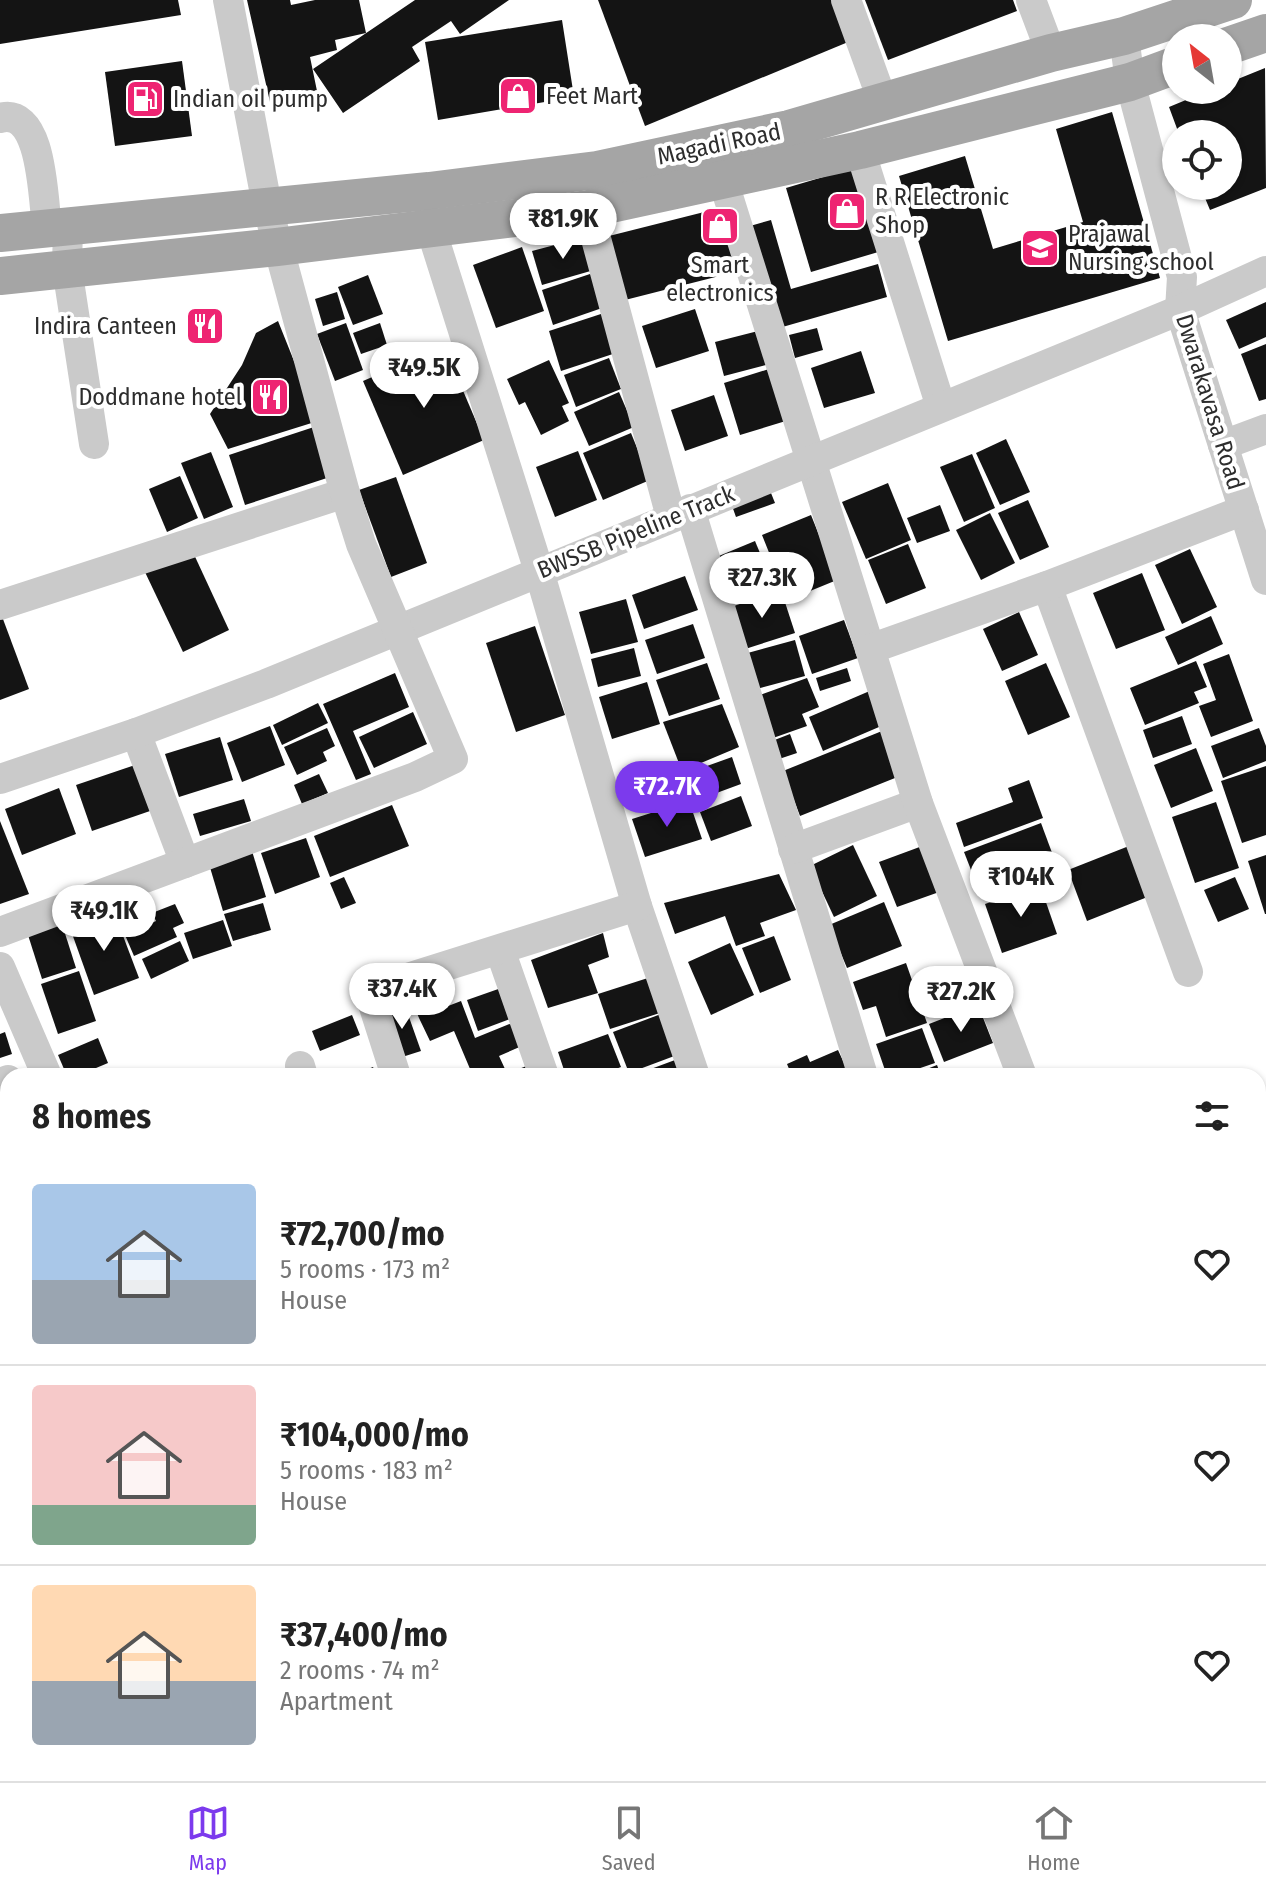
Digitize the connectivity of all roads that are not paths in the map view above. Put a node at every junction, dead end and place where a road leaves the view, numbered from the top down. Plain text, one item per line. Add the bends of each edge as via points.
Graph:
1 (228, 0) edge
2 (846, 0) edge
3 (1031, 0) edge
4 (1233, 0) edge
5 (1161, 11) edge
6 (1266, 33) edge
7 (1124, 36) junction
8 (1242, 41) edge
9 (1051, 53) junction
10 (1162, 70) edge
11 (1130, 82) junction
12 (883, 102) junction
13 (0, 118) edge
14 (860, 150) junction
15 (723, 180) junction
16 (267, 205) junction
17 (588, 209) junction
18 (57, 227) junction
19 (431, 229) junction
20 (0, 233) edge
21 (277, 247) junction
22 (67, 268) junction
23 (1266, 271) edge
24 (0, 276) edge
25 (1180, 310) junction
26 (941, 407) junction
27 (1266, 429) edge
28 (94, 444) dead end
29 (1223, 445) junction
30 (810, 461) junction
31 (345, 493) junction
32 (1244, 510) junction
33 (680, 513) junction
34 (539, 571) junction
35 (1266, 580) edge
36 (1047, 586) junction
37 (0, 605) edge
38 (398, 630) junction
39 (870, 649) junction
40 (136, 733) junction
41 (0, 779) edge
42 (918, 803) junction
43 (793, 849) junction
44 (185, 863) junction
45 (637, 906) junction
46 (0, 932) edge
47 (500, 950) junction
48 (0, 967) edge
49 (1188, 972) dead end
50 (35, 1068) edge
51 (393, 1068) edge
52 (541, 1068) edge
53 (692, 1068) edge
54 (861, 1068) edge
55 (1019, 1068) edge

1 - 16 street
2 - 12 street
3 - 9 street
4 - 5 main road, Magadi Road
5 - 7 main road, Magadi Road
6 - 8 main road
7 - 9 main road, Magadi Road
7 - 11 street, Dwarakavasa Road
9 - 12 main road, Magadi Road
10 - 11 main road, Magadi Road
11 - 14 main road, Magadi Road
11 - 25 street, Dwarakavasa Road via 1182,277
12 - 16 main road, Magadi Road via 789,129 597,170
13 - 18 street via 18,118 34,139
14 - 15 main road, Magadi Road
14 - 26 street
15 - 17 main road, Magadi Road
15 - 30 street
16 - 18 main road, Magadi Road
16 - 21 street
17 - 19 main road, Magadi Road
17 - 33 street
18 - 20 main road, Magadi Road
18 - 22 street
19 - 21 main road, Magadi Road
19 - 34 street
21 - 22 main road, Magadi Road
21 - 31 street
22 - 24 main road, Magadi Road
22 - 28 street
23 - 25 street, BWSSB Pipeline Track
25 - 26 street, BWSSB Pipeline Track
25 - 29 street, Dwarakavasa Road
26 - 30 street, BWSSB Pipeline Track
27 - 29 street
29 - 32 street, Dwarakavasa Road
30 - 33 street, BWSSB Pipeline Track
30 - 39 street
31 - 37 street
31 - 38 street
32 - 35 street, Dwarakavasa Road
32 - 36 street
33 - 34 street, BWSSB Pipeline Track
33 - 43 street
34 - 38 street, BWSSB Pipeline Track
34 - 45 street
36 - 39 street
36 - 49 street
38 - 40 street, BWSSB Pipeline Track
38 - 44 street via 453,759
39 - 42 street
40 - 41 street, BWSSB Pipeline Track
40 - 44 street
42 - 43 street
42 - 55 street
43 - 54 street
44 - 46 street
45 - 47 street
45 - 53 street
47 - 51 street via 382,986 373,994
47 - 52 street
48 - 50 street

